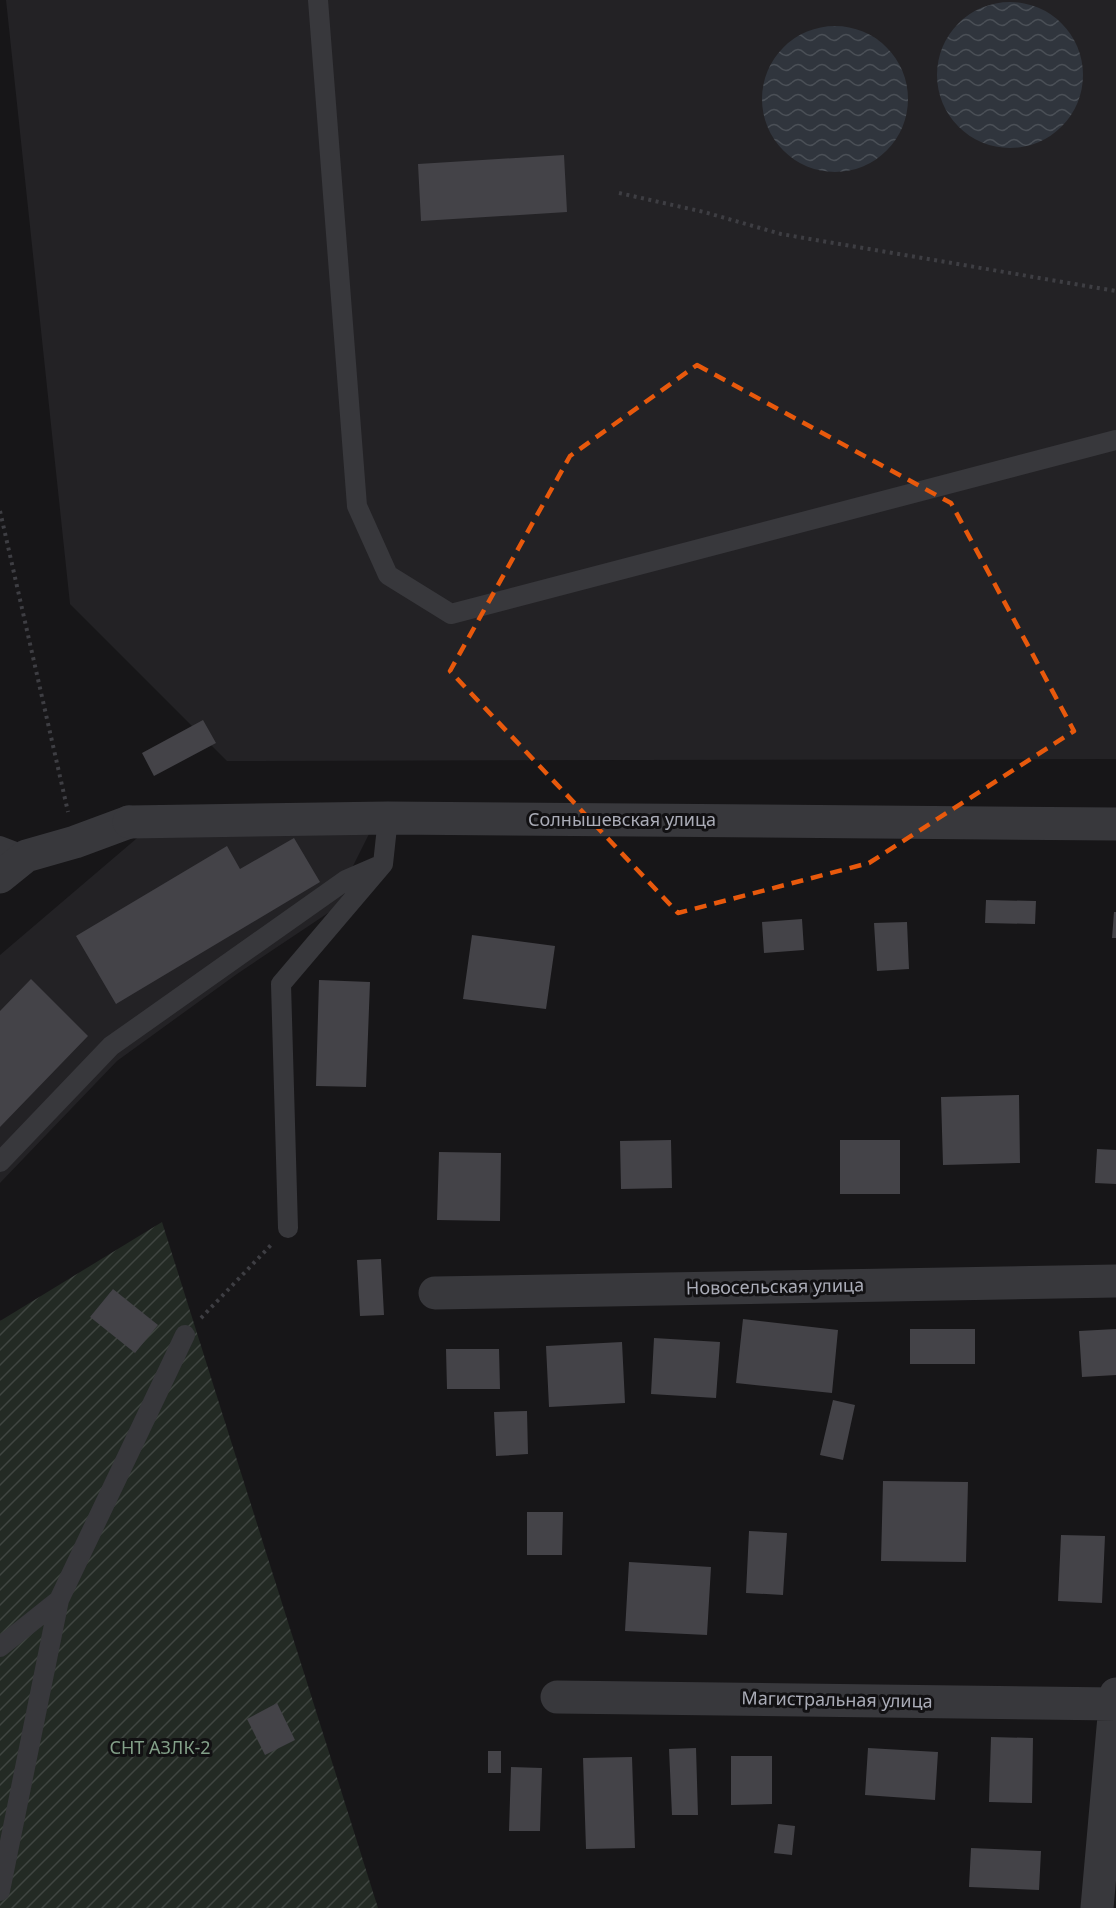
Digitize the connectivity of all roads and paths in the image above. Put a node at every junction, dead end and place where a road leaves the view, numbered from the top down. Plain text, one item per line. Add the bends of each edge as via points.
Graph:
1 (318, 0) edge
2 (619, 193) dead end
3 (1116, 291) edge
4 (1116, 440) edge
5 (0, 512) edge
6 (388, 818) junction
7 (1116, 824) edge
8 (75, 842) junction
9 (13, 851) edge
10 (383, 864) junction
11 (0, 877) edge
12 (0, 1162) edge
13 (288, 1228) joint
14 (1116, 1281) edge
15 (435, 1293) dead end
16 (185, 1335) joint
17 (58, 1600) junction
18 (0, 1647) edge
19 (558, 1697) dead end
20 (1115, 1701) edge
21 (0, 1891) edge
22 (1097, 1908) edge

1 - 4 lane via 357,506 387,575 451,614
2 - 3 path via 781,234
5 - 8 path
6 - 7 street, Солнышевская улица
6 - 8 street, Солнышевская улица via 129,822
6 - 10 lane
8 - 9 street, Солнышевская улица
9 - 11 street
10 - 12 lane via 346,880 111,1046
10 - 13 lane via 280,984
13 - 16 path
14 - 15 street, Новосельская улица
16 - 17 lane
17 - 18 lane
17 - 21 lane
19 - 20 street, Магистральная улица
20 - 22 street

